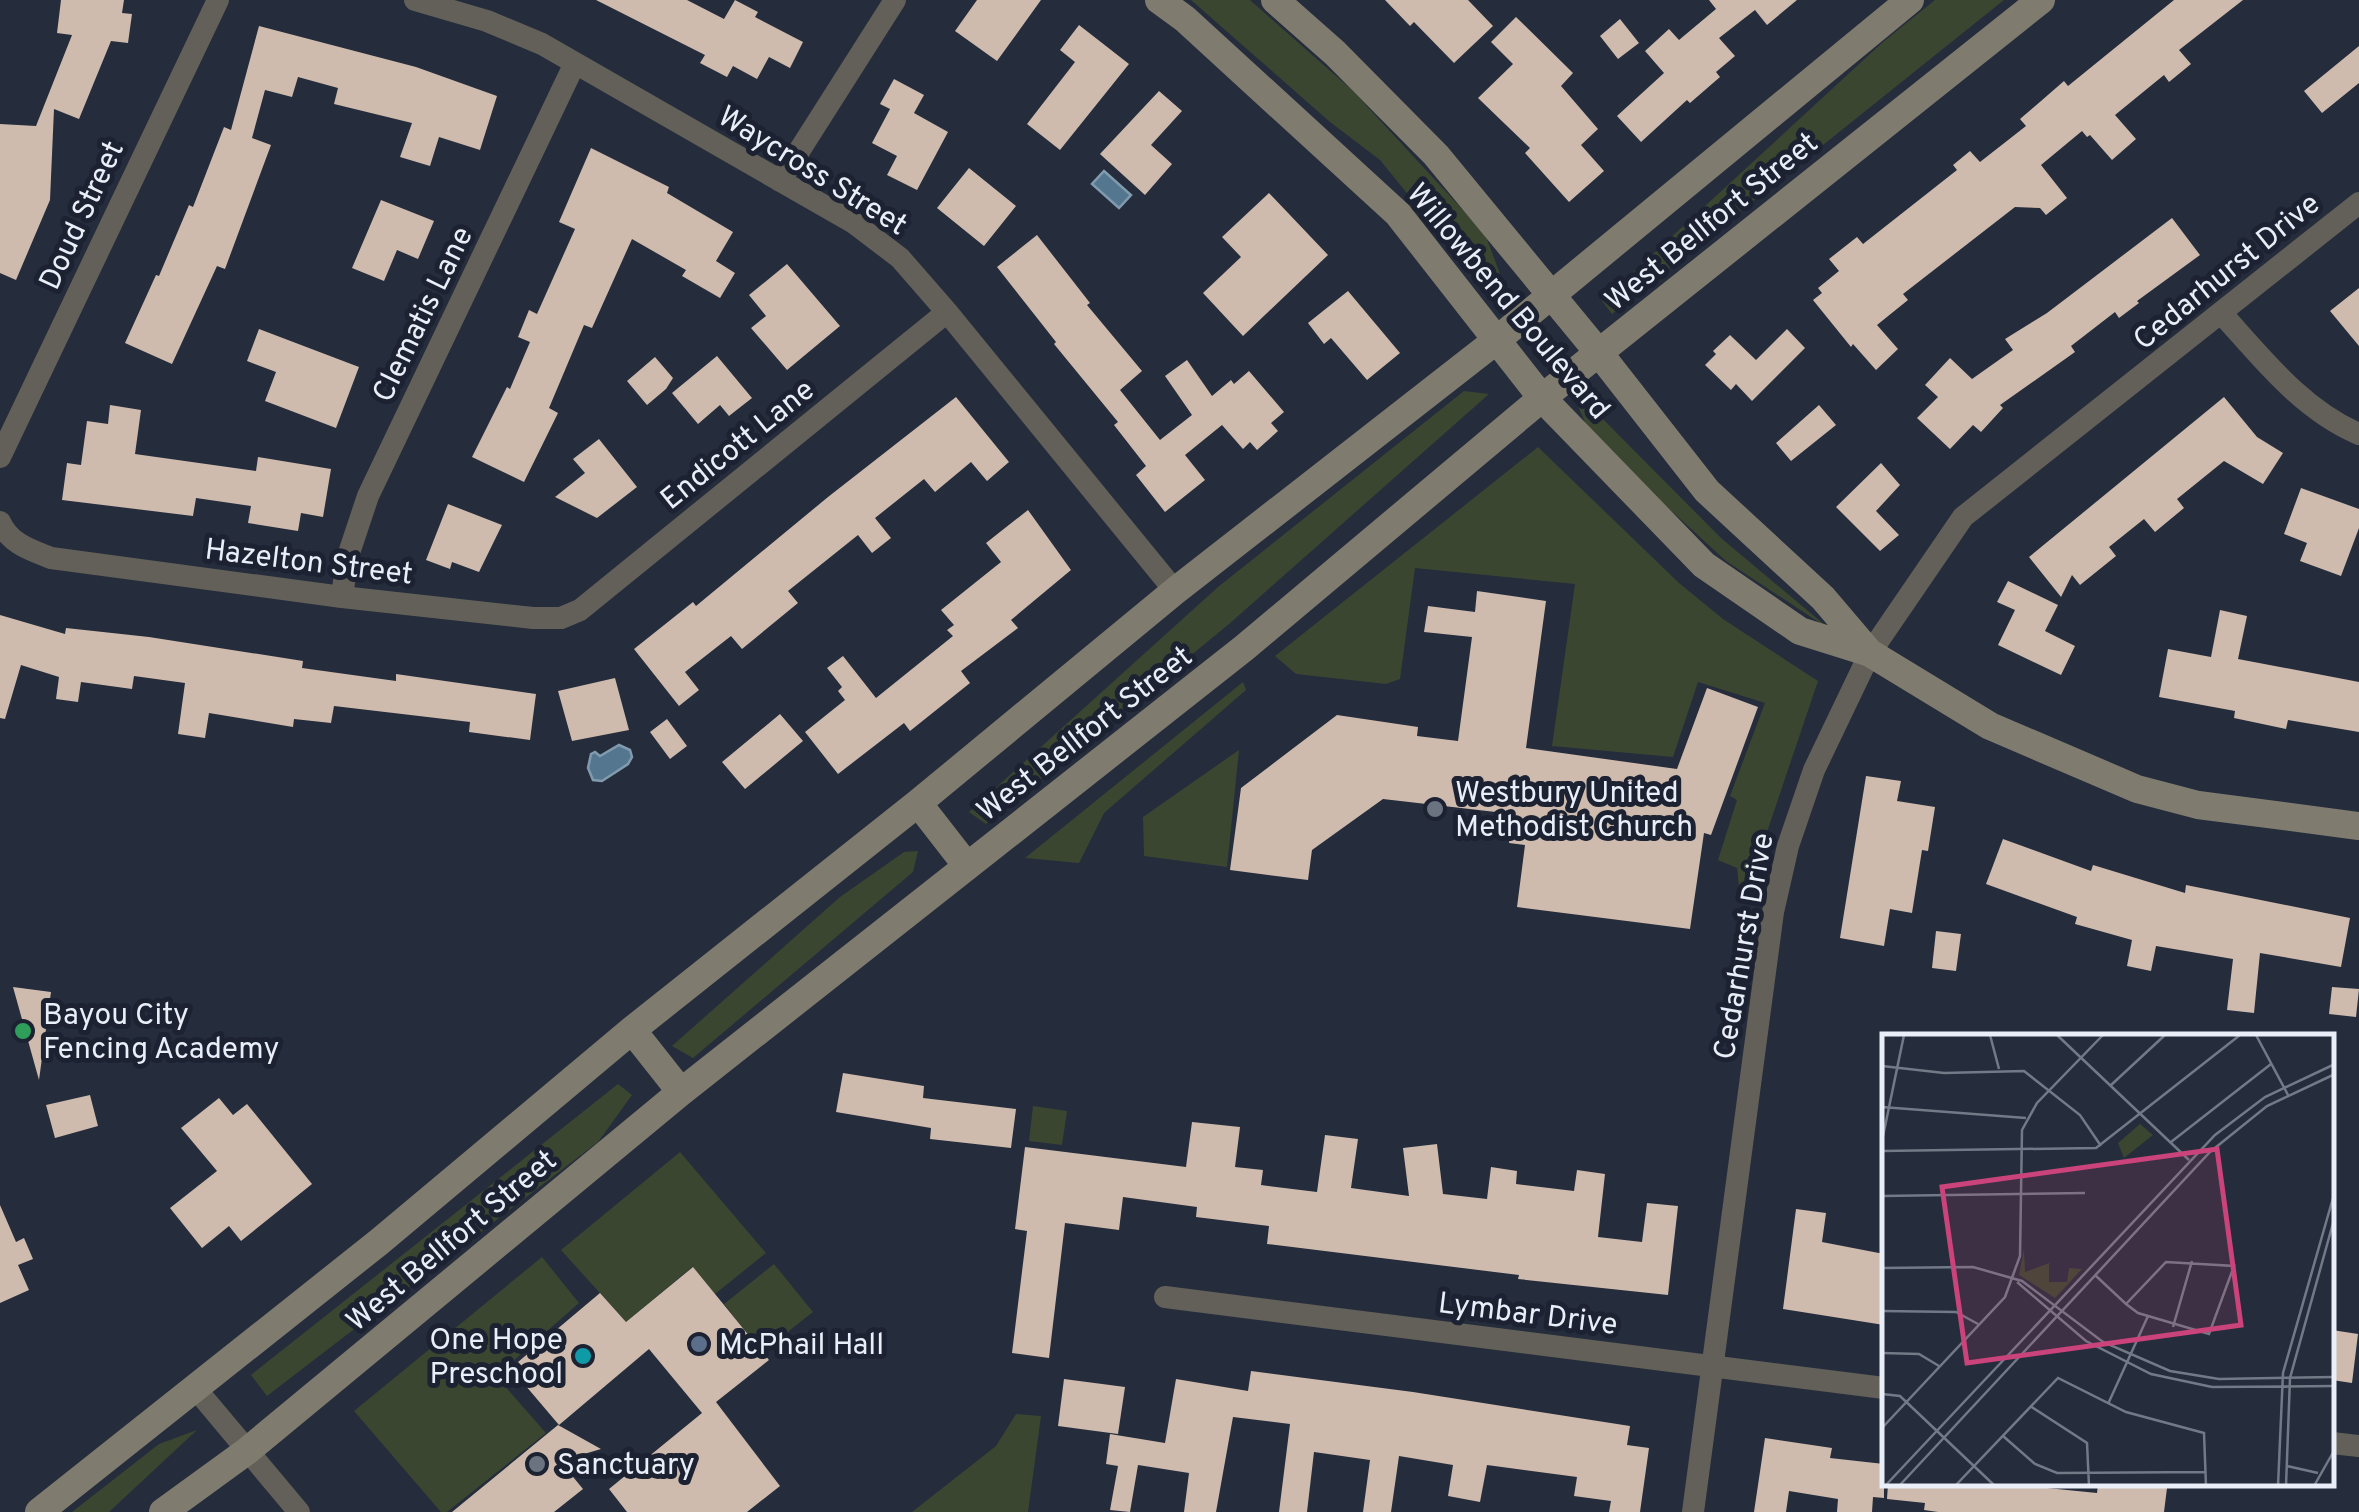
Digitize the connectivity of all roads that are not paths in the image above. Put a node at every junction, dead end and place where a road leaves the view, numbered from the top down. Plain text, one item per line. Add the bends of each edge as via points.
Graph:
1 (218, 0) edge
2 (415, 0) edge
3 (895, 0) edge
4 (1160, 0) edge
5 (1275, 0) edge
6 (1910, 0) edge
7 (2040, 0) edge
8 (575, 64) junction
9 (780, 180) junction
10 (2359, 203) edge
11 (1550, 296) junction
12 (948, 312) junction
13 (2222, 314) junction
14 (1498, 339) junction
15 (1599, 353) junction
16 (1542, 398) junction
17 (2359, 434) edge
18 (0, 457) edge
19 (0, 522) edge
20 (1175, 591) junction
21 (342, 597) junction
22 (561, 618) joint
23 (1870, 653) junction
24 (918, 803) junction
25 (2359, 826) edge
26 (967, 866) junction
27 (632, 1030) junction
28 (681, 1092) junction
29 (1166, 1297) dead end
30 (1710, 1366) junction
31 (1882, 1388) edge
32 (196, 1389) junction
33 (2334, 1443) edge
34 (2359, 1446) edge
35 (246, 1451) junction
36 (39, 1512) edge
37 (164, 1512) edge
38 (299, 1512) edge
39 (1693, 1512) edge

1 - 18 street, Doud Street
2 - 8 street, Waycross Street via 509,29
3 - 9 street
4 - 14 main road, Willowbend Boulevard via 1398,214
5 - 11 main road, Willowbend Boulevard via 1436,155
6 - 11 main road, West Bellfort Street
7 - 15 main road, West Bellfort Street
8 - 9 street, Waycross Street
8 - 21 street, Clematis Lane via 368,496
9 - 12 street, Waycross Street via 900,258
10 - 13 street, Cedarhurst Drive
11 - 14 main road, West Bellfort Street
11 - 15 main road, Willowbend Boulevard
12 - 20 street, Waycross Street
12 - 22 street, Endicott Lane via 580,610
13 - 17 street via 2286,383
13 - 23 street, Cedarhurst Drive via 1964,517
14 - 16 main road, Willowbend Boulevard
14 - 20 main road, West Bellfort Street
15 - 16 main road, West Bellfort Street
15 - 23 main road, Willowbend Boulevard via 1707,491 1823,598
16 - 23 main road, Willowbend Boulevard via 1704,565 1800,631
16 - 26 main road, West Bellfort Street via 1244,648
19 - 21 street, Hazelton Street via 22,546 51,558
20 - 24 main road, West Bellfort Street
21 - 22 street, Hazelton Street
23 - 25 main road, Willowbend Boulevard via 1990,726 2137,789 2198,805
23 - 30 street, Cedarhurst Drive via 1814,770 1773,912
24 - 26 main road
24 - 27 main road, West Bellfort Street
26 - 28 main road, West Bellfort Street
27 - 28 main road
27 - 32 main road, West Bellfort Street
28 - 35 main road, West Bellfort Street
29 - 30 street, Lymbar Drive
30 - 31 street, Lymbar Drive
30 - 39 street, Cedarhurst Drive
32 - 35 street
32 - 36 main road, West Bellfort Street
33 - 34 street
35 - 37 main road, West Bellfort Street
35 - 38 street

